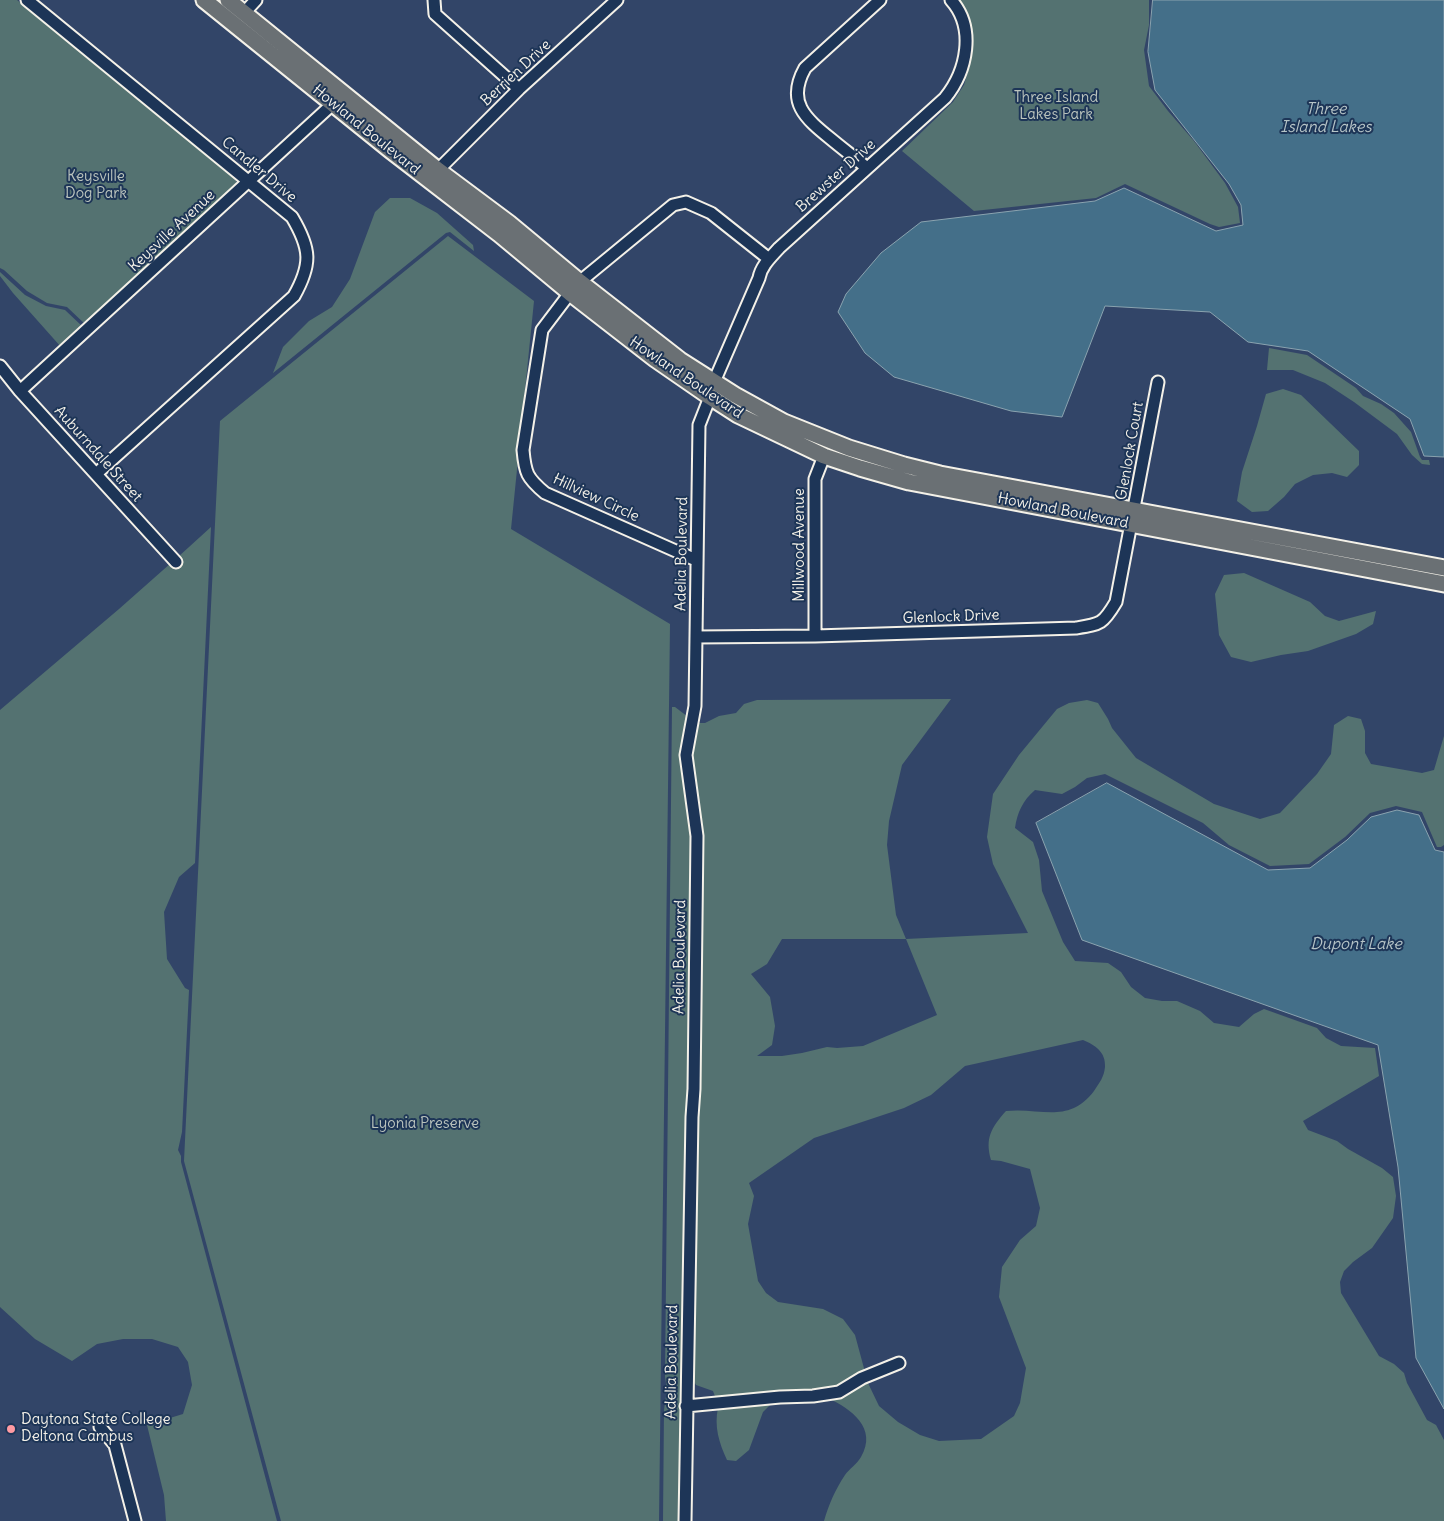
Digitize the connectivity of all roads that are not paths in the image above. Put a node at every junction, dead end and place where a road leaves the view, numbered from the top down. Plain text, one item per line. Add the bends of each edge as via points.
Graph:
1 (27, 0) edge
2 (204, 0) edge
3 (228, 0) edge
4 (256, 0) edge
5 (434, 0) edge
6 (617, 0) edge
7 (880, 0) edge
8 (950, 0) edge
9 (244, 13) junction
10 (519, 89) junction
11 (345, 93) junction
12 (333, 104) junction
13 (868, 168) junction
14 (438, 170) junction
15 (249, 181) junction
16 (769, 259) junction
17 (575, 288) junction
18 (0, 366) edge
19 (714, 382) junction
20 (1158, 382) dead end
21 (20, 391) junction
22 (735, 395) junction
23 (710, 397) junction
24 (824, 456) junction
25 (96, 474) junction
26 (1133, 517) junction
27 (696, 560) junction
28 (176, 562) dead end
29 (1444, 568) edge
30 (1444, 584) edge
31 (815, 636) junction
32 (696, 637) junction
33 (899, 1363) dead end
34 (686, 1406) junction
35 (100, 1427) dead end
36 (135, 1521) edge
37 (685, 1521) edge

1 - 15 street, Candler Drive
2 - 12 main road, Howland Boulevard
3 - 9 main road, Howland Boulevard
4 - 9 street
5 - 10 street via 435,14
6 - 10 street, Berrien Drive
7 - 13 street via 805,68 797,96 801,111 809,122
8 - 13 street, Brewster Drive via 962,20 966,36 962,70 945,98
9 - 11 main road, Howland Boulevard
10 - 14 street, Berrien Drive
11 - 12 street, Keysville Avenue
11 - 14 main road, Howland Boulevard
12 - 15 street, Keysville Avenue
12 - 17 main road, Howland Boulevard via 499,234
13 - 16 street, Brewster Drive
14 - 17 main road, Howland Boulevard via 509,223
15 - 21 street, Keysville Avenue
15 - 25 street, Candler Drive via 292,217 302,234 307,252 303,279 294,296
16 - 17 street, Hillview Circle via 711,213 686,202 673,205
16 - 19 street, Brewster Drive via 760,273
17 - 19 main road, Howland Boulevard
17 - 23 main road, Howland Boulevard via 648,353
17 - 27 street, Hillview Circle via 542,330 523,450 524,470 545,493
18 - 21 street, Auburndale Street
19 - 22 main road, Howland Boulevard
20 - 26 street, Glenlock Court
21 - 25 street, Auburndale Street
22 - 23 main road
22 - 26 main road, Howland Boulevard via 808,432 904,465
23 - 24 main road, Howland Boulevard via 770,431
23 - 27 street, Adelia Boulevard via 698,425
24 - 26 main road, Howland Boulevard via 917,483
24 - 31 street, Millwood Avenue via 814,479
25 - 28 street, Auburndale Street
26 - 29 main road, Howland Boulevard
26 - 30 main road, Howland Boulevard
26 - 31 street, Glenlock Drive via 1116,602 1106,619 1094,626
27 - 32 street, Adelia Boulevard
31 - 32 street, Glenlock Drive
32 - 34 street, Adelia Boulevard via 695,706 686,755 698,836
33 - 34 street via 862,1378 839,1392
34 - 37 street, Adelia Boulevard
35 - 36 street via 115,1445

